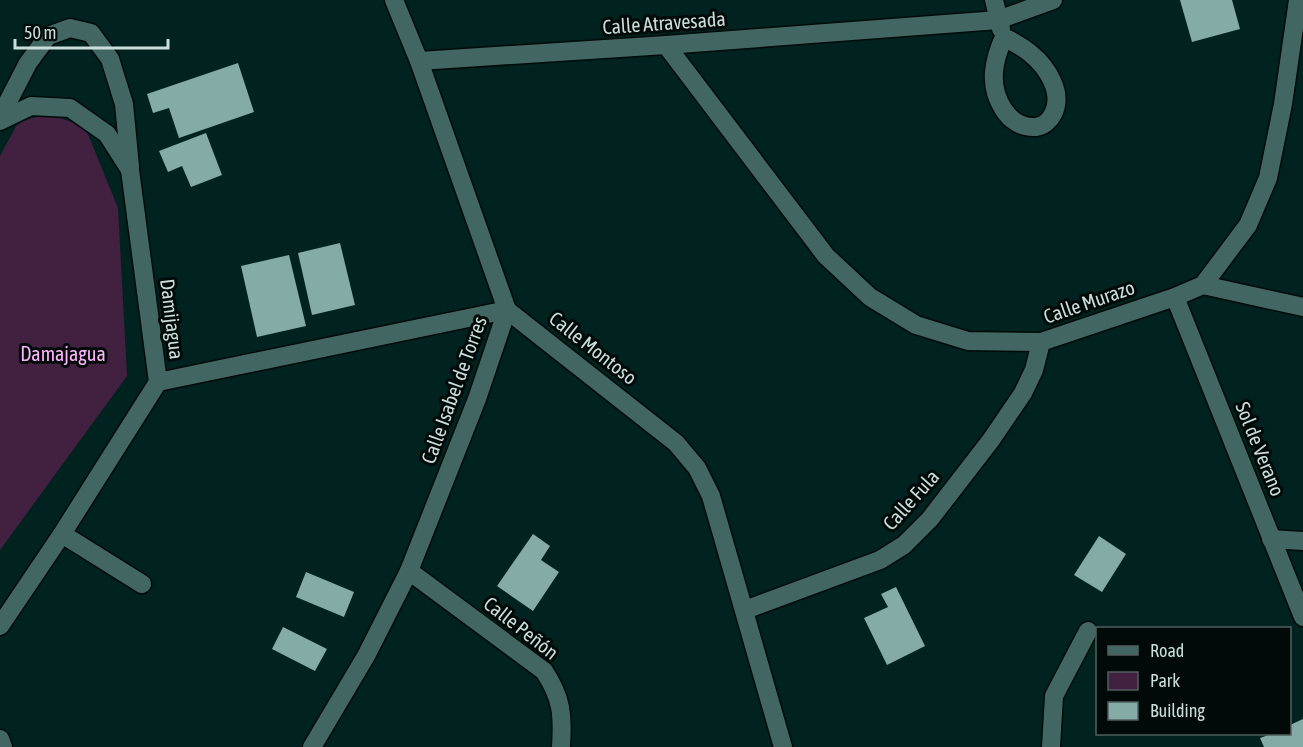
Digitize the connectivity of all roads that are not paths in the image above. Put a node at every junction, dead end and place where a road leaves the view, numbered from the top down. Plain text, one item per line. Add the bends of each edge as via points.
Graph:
1 (394, 0) edge
2 (994, 0) edge
3 (1053, 0) edge
4 (1298, 0) edge
5 (1001, 28) junction
6 (666, 45) junction
7 (418, 61) junction
8 (0, 117) edge
9 (0, 121) edge
10 (130, 170) junction
11 (1203, 285) junction
12 (1175, 297) junction
13 (1303, 307) edge
14 (507, 310) junction
15 (1041, 342) junction
16 (158, 382) junction
17 (62, 534) junction
18 (1271, 539) junction
19 (1303, 541) edge
20 (408, 571) junction
21 (142, 584) dead end
22 (745, 610) junction
23 (1303, 617) edge
24 (0, 626) edge
25 (1088, 631) dead end
26 (0, 739) edge
27 (3, 747) edge
28 (312, 747) edge
29 (561, 747) edge
30 (783, 747) edge
31 (1051, 747) edge

1 - 7 street, Calle Isabel de Torres
2 - 5 street
3 - 5 street, Calle Atravesada
4 - 11 street, Calle Murazo via 1268,178 1248,225
5 - 5 street via 993,74 999,102 1009,119 1037,127 1049,121 1056,108 1057,94 1049,74
5 - 6 street, Calle Atravesada
6 - 7 street, Calle Atravesada
6 - 15 street, Calle Murazo via 826,256 870,297 916,325 968,341
7 - 14 street, Calle Isabel de Torres
8 - 10 street via 28,63 48,36 70,28 91,33 110,59 124,104
9 - 10 street, Damijagua via 31,106 70,108 107,134
10 - 16 street, Damijagua
11 - 12 street, Calle Murazo
11 - 13 street
12 - 15 street, Calle Murazo
12 - 18 street, Sol de Verano
14 - 16 street
14 - 20 street, Calle Isabel de Torres via 477,399
14 - 22 street, Calle Montoso via 658,428 697,468 711,496
15 - 22 street, Calle Fula via 1023,393 930,519 904,545 880,560
16 - 17 street, Damijagua
17 - 21 street
17 - 24 street, Damijagua
18 - 19 street
18 - 23 street, Sol de Verano
20 - 28 street, Calle Isabel de Torres via 366,656
20 - 29 street, Calle Peñón via 544,670 561,704
22 - 30 street, Calle Montoso
25 - 31 street via 1054,696
26 - 27 street

